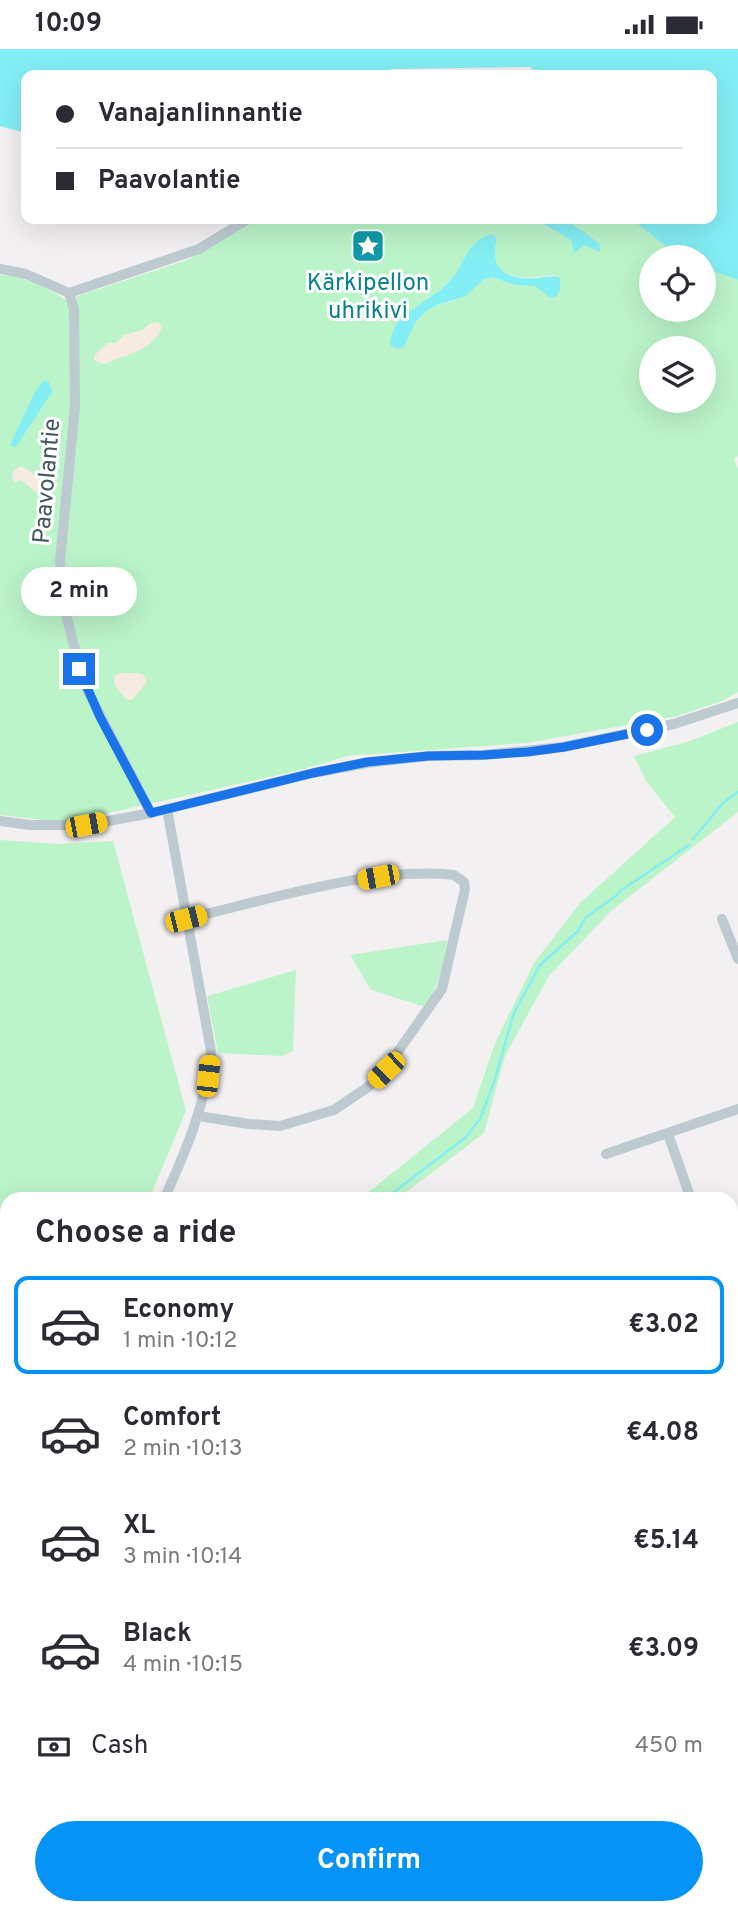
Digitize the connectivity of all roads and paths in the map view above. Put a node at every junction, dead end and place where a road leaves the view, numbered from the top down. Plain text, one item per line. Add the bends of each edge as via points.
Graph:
1 (240, 224) edge
2 (0, 269) edge
3 (69, 293) junction
4 (738, 703) edge
5 (167, 809) junction
6 (151, 813) junction
7 (0, 821) edge
8 (186, 919) junction
9 (722, 919) dead end
10 (738, 959) edge
11 (738, 1109) edge
12 (198, 1116) junction
13 (668, 1134) junction
14 (606, 1154) dead end
15 (167, 1192) edge
16 (689, 1192) edge

1 - 3 street via 199,249
2 - 3 street via 26,274
3 - 6 street, Paavolantie via 74,309 75,407 60,561 62,599 84,684
4 - 5 street via 674,724 564,747 367,762
5 - 6 street
5 - 8 street
6 - 7 street via 75,826
8 - 12 street via 211,1051
8 - 12 street via 378,877 454,875 465,889 442,989 386,1070 368,1087 334,1110 280,1126
9 - 10 street
11 - 13 street
12 - 15 street
13 - 14 street
13 - 16 street

